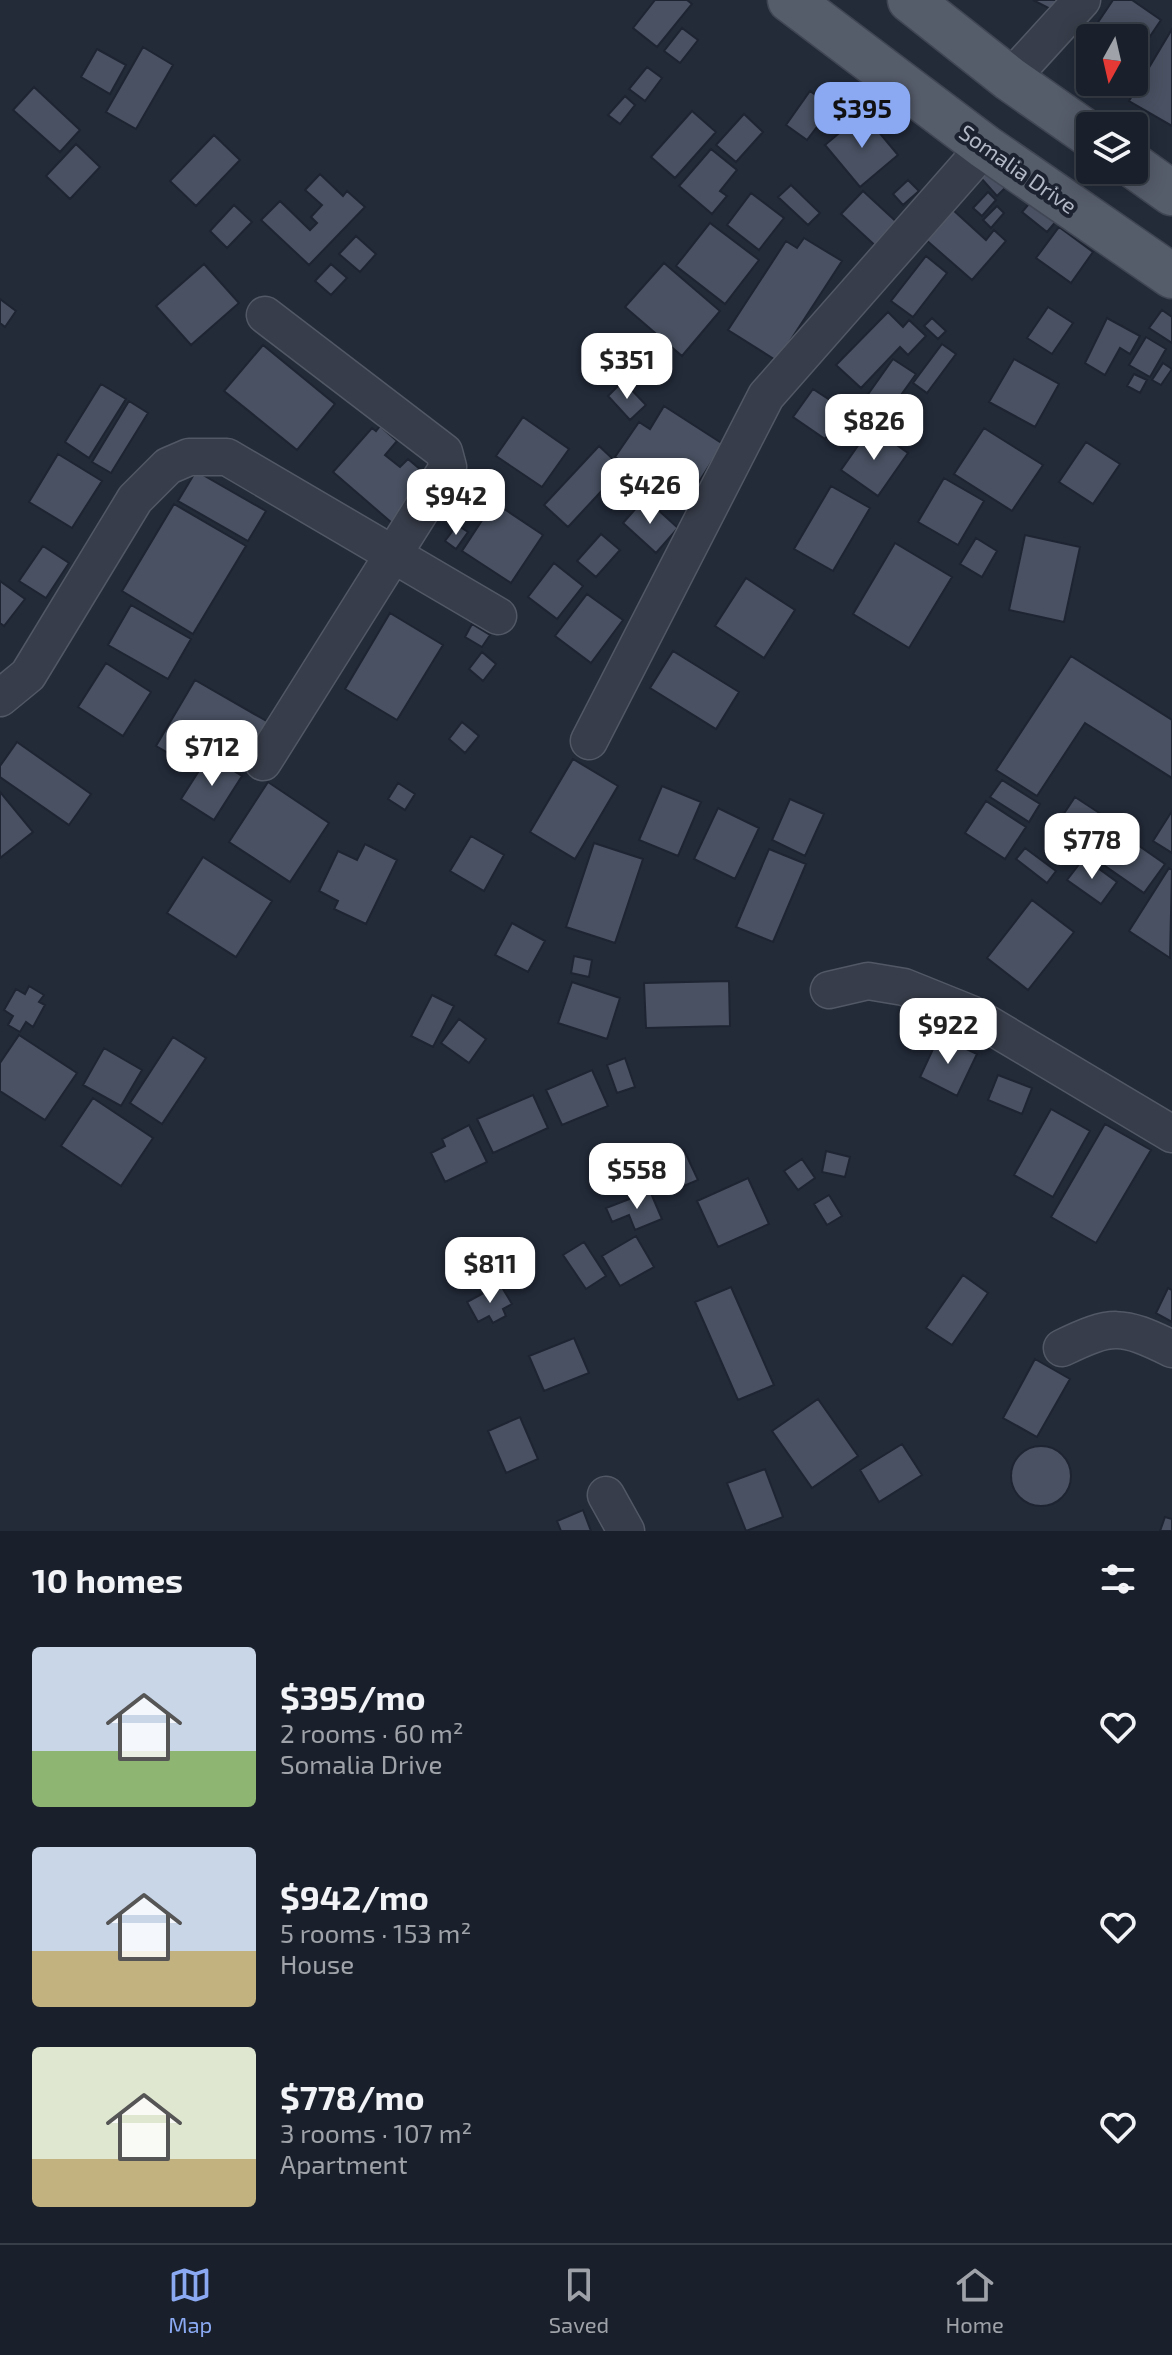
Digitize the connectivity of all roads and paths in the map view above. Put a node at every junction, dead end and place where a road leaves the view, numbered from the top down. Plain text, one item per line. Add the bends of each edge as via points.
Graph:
1 (790, 0) edge
2 (910, 0) edge
3 (1082, 0) edge
4 (1010, 79) junction
5 (1076, 125) edge
6 (985, 147) junction
7 (1148, 176) edge
8 (1172, 193) edge
9 (1172, 276) edge
10 (265, 315) dead end
11 (394, 555) junction
12 (498, 616) dead end
13 (0, 698) edge
14 (589, 741) dead end
15 (263, 762) dead end
16 (829, 990) dead end
17 (1172, 1134) edge
18 (1062, 1348) dead end
19 (1172, 1349) edge
20 (606, 1495) dead end
21 (626, 1531) edge

1 - 6 main road, Somalia Drive
2 - 4 main road
3 - 4 street
4 - 5 main road
6 - 9 main road, Somalia Drive
6 - 14 street via 766,396
7 - 8 main road
10 - 11 street via 444,452 445,478
11 - 12 street
11 - 13 street via 227,457 189,457 168,466 135,499 28,675
11 - 15 street
16 - 17 street via 868,981 904,987 971,1014
18 - 19 street via 1102,1329 1144,1335
20 - 21 street

